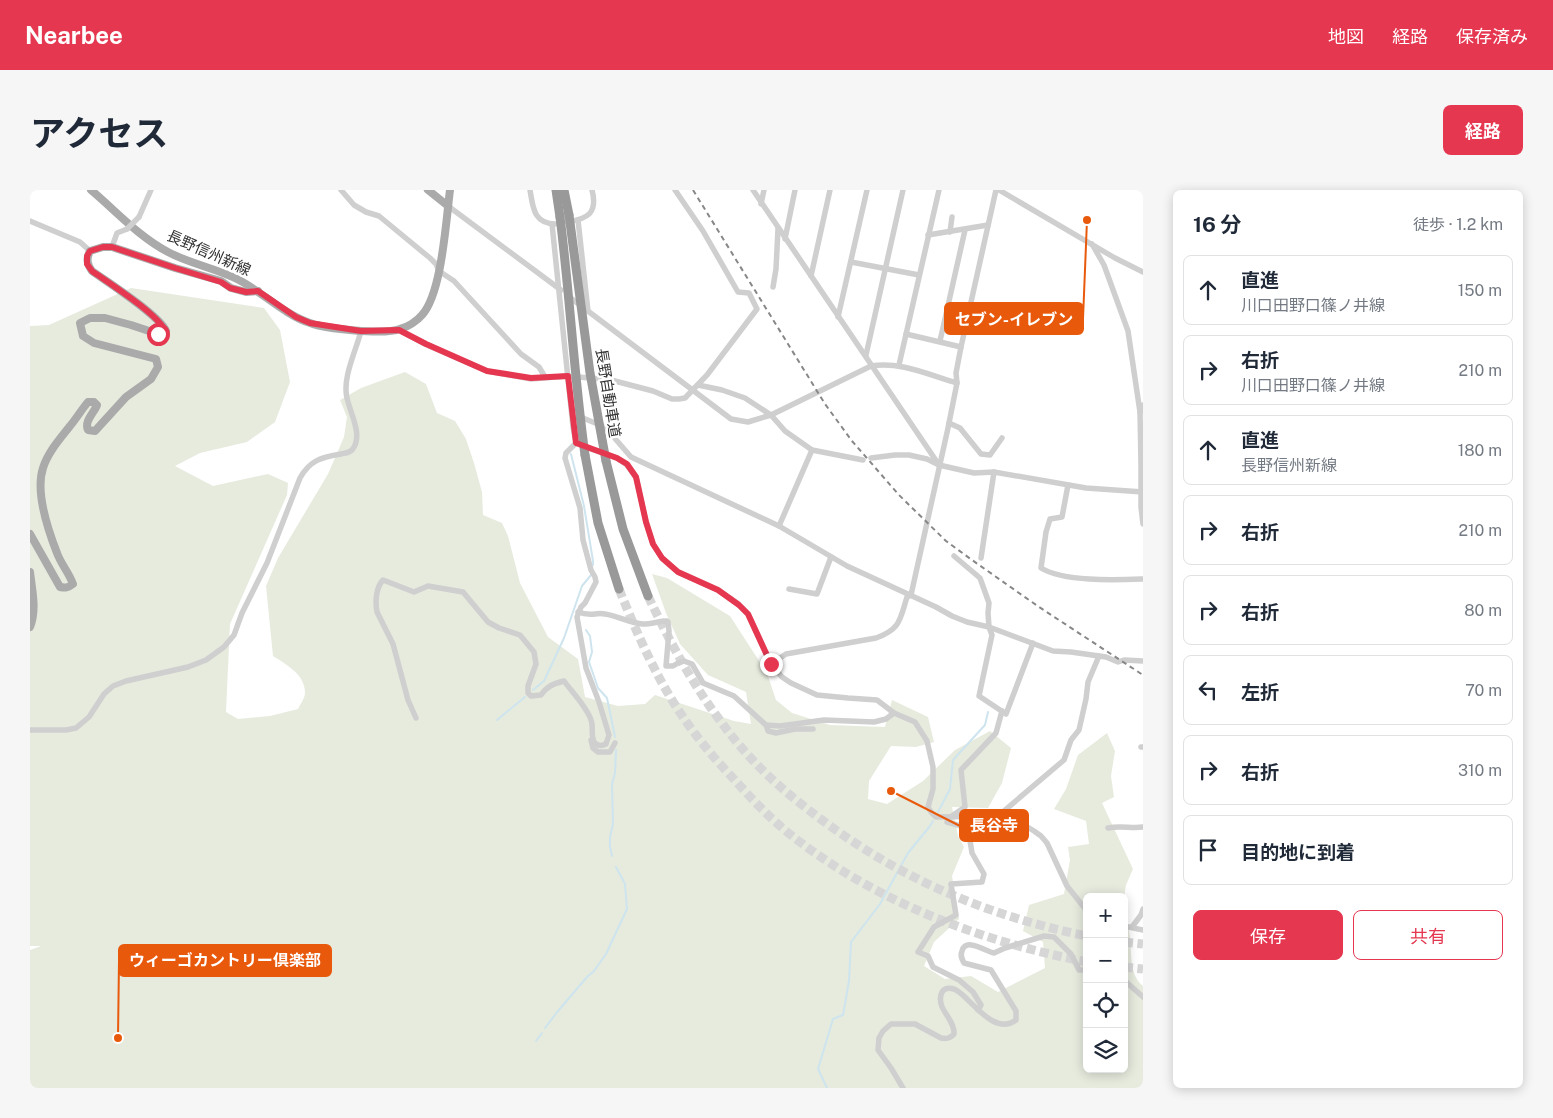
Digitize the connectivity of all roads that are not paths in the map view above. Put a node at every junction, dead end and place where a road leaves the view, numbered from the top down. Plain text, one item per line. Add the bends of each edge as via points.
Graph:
1 (91, 190) edge
2 (151, 190) edge
3 (341, 190) edge
4 (428, 190) edge
5 (450, 190) edge
6 (530, 190) edge
7 (556, 190) edge
8 (564, 190) edge
9 (592, 190) edge
10 (675, 190) edge
11 (752, 190) edge
12 (764, 190) edge
13 (795, 190) edge
14 (830, 190) edge
15 (867, 190) edge
16 (903, 190) edge
17 (939, 190) edge
18 (997, 190) edge
19 (761, 204) junction
20 (448, 206) junction
21 (565, 216) junction
22 (952, 217) dead end
23 (578, 220) junction
24 (30, 222) edge
25 (552, 224) junction
26 (988, 225) junction
27 (778, 229) junction
28 (965, 230) junction
29 (950, 232) junction
30 (928, 235) junction
31 (785, 239) junction
32 (1092, 244) junction
33 (112, 247) junction
34 (90, 251) junction
35 (851, 262) junction
36 (886, 268) junction
37 (439, 271) junction
38 (1143, 272) edge
39 (919, 275) junction
40 (811, 276) junction
41 (773, 287) dead end
42 (560, 289) junction
43 (258, 291) junction
44 (588, 311) junction
45 (838, 317) junction
46 (399, 330) junction
47 (361, 331) junction
48 (906, 334) junction
49 (940, 341) junction
50 (961, 347) junction
51 (866, 355) junction
52 (899, 365) junction
53 (871, 366) junction
54 (568, 376) junction
55 (545, 377) junction
56 (957, 383) junction
57 (698, 385) junction
58 (692, 391) junction
59 (1143, 405) edge
60 (1140, 412) junction
61 (572, 413) junction
62 (770, 415) junction
63 (949, 423) junction
64 (1002, 438) dead end
65 (576, 443) junction
66 (812, 450) junction
67 (871, 458) dead end
68 (863, 460) dead end
69 (939, 464) junction
70 (994, 472) junction
71 (1068, 485) junction
72 (1142, 491) edge
73 (1143, 524) edge
74 (779, 526) junction
75 (30, 534) edge
76 (954, 556) dead end
77 (831, 557) junction
78 (981, 558) dead end
79 (30, 572) edge
80 (1143, 579) edge
81 (619, 589) tunnel mouth
82 (789, 589) dead end
83 (911, 595) junction
84 (648, 596) tunnel mouth
85 (578, 612) junction
86 (30, 627) edge
87 (989, 627) junction
88 (1033, 643) junction
89 (1099, 656) junction
90 (1143, 661) edge
91 (771, 664) junction
92 (1002, 711) junction
93 (894, 713) junction
94 (416, 718) dead end
95 (766, 725) junction
96 (813, 729) dead end
97 (30, 730) edge
98 (593, 739) junction
99 (616, 742) dead end
100 (998, 816) junction
101 (949, 818) junction
102 (1143, 827) edge
103 (1108, 828) dead end
104 (1083, 906) edge
105 (1143, 909) edge
106 (1128, 926) edge
107 (1132, 927) junction
108 (1143, 930) edge
109 (1083, 970) edge
110 (1127, 983) edge
111 (1143, 997) edge
112 (978, 1010) junction
113 (902, 1088) edge

1 - 43 main road, 長野信州新線 via 159,247 235,278
2 - 33 street, bridge via 139,217 117,233
3 - 37 street via 354,205 379,216 418,247
4 - 20 main road
5 - 20 main road
6 - 25 street via 534,213
7 - 21 highway, 長野自動車道
8 - 21 highway, 長野自動車道
9 - 23 street via 593,209
10 - 57 street via 704,231 738,292 749,293 757,309
11 - 19 street
12 - 19 street
13 - 31 street
14 - 40 street
15 - 35 street
16 - 36 street
17 - 30 street
18 - 26 street
18 - 32 street
19 - 27 street
20 - 37 main road
20 - 42 street
21 - 81 highway, 長野自動車道, bridge via 577,390 585,455 598,523
21 - 84 highway, 長野自動車道, bridge via 606,461 623,529
22 - 29 street
23 - 25 street
23 - 44 street
24 - 34 street via 80,242
25 - 42 street
26 - 28 street
26 - 50 street
27 - 31 street
27 - 41 street
28 - 29 street
28 - 49 street
29 - 30 street
30 - 39 street
31 - 40 street
32 - 38 street
32 - 60 street via 1104,265 1128,331
33 - 34 main road
33 - 43 main road via 221,282 230,288
34 - 75 main road via 87,264 92,271 163,325 166,332 158,334 105,318 90,318 80,323 82,336 94,343 156,359 158,367 151,379 126,396 96,431 88,430 87,422 97,404 88,402 57,441 43,467 40,482 42,505 57,554 71,577 73,584 70,587 60,587
35 - 36 street
35 - 45 street
36 - 39 street
36 - 51 street
37 - 46 main road via 426,310
37 - 55 street via 454,282 521,354 539,367
39 - 48 street
40 - 45 street
42 - 44 street
42 - 54 street
43 - 47 main road, 長野信州新線 via 310,323
44 - 58 street
45 - 51 street
46 - 47 main road, 長野信州新線
46 - 55 street via 487,371
47 - 97 street via 346,391 356,430 354,446 348,453 323,458 305,469 231,640 206,660 113,686 76,728
48 - 49 street
48 - 52 street
49 - 50 street
50 - 56 street
51 - 53 street
52 - 53 street
52 - 56 street
53 - 62 street
53 - 69 street
54 - 55 street
54 - 58 street via 611,380 672,399 685,398
54 - 61 street
56 - 63 street
57 - 58 street
57 - 62 street via 745,398
58 - 62 street via 735,421 748,422
59 - 60 street
60 - 72 street
61 - 65 street
61 - 74 street via 605,427 631,456
62 - 66 street via 785,431
63 - 64 street via 960,428 980,454 990,455
63 - 69 street
65 - 85 street via 566,452 565,458 596,582
65 - 91 street via 627,464 636,477 653,544 662,558 678,572 718,590 739,605 748,614
66 - 68 street
66 - 74 street
67 - 69 street via 910,455
69 - 70 street via 974,473
69 - 83 street
70 - 71 street
70 - 78 street
71 - 72 street
71 - 80 street via 1062,517 1050,519 1041,568 1049,573 1089,579
72 - 73 street
74 - 77 street
76 - 87 street via 980,578 989,604
77 - 82 street via 817,594
77 - 83 street
79 - 86 main road via 34,608
83 - 87 street via 952,616
83 - 91 street via 907,597 900,621 889,634 786,654
85 - 95 street via 605,614 642,624 668,622 666,666 684,661 692,664 703,683 734,696
85 - 98 street via 586,668 609,735 602,746
87 - 88 street
87 - 92 street via 992,635 979,696
88 - 89 street via 1053,651
88 - 92 street via 1006,714
89 - 90 street via 1118,662
89 - 100 street via 1088,682 1079,730 1071,740 1064,760
91 - 93 street via 782,678 817,695 877,700
92 - 101 street via 996,733 962,770 965,807
93 - 95 street via 874,722 824,720
93 - 101 street via 915,722 927,741 933,767 933,789 928,807 936,817
94 - 98 street via 393,644 377,612 378,592 383,580 414,592 428,586 462,592 488,622 520,635 534,652 536,664 528,693 531,696 541,695 552,684 564,681 590,717 594,726
95 - 96 street via 768,731 776,734
98 - 99 street via 592,748 598,752 610,752
100 - 101 street
100 - 104 street via 1021,823 1041,836 1067,886
101 - 112 street via 947,822 968,828 972,853 984,874 982,882 951,884 956,915 934,927 918,952 928,956 934,967 959,980 973,992 981,1005
102 - 103 street
105 - 107 street
106 - 107 street
107 - 108 street
109 - 112 street via 1079,970 1071,954 1054,937 1044,936 994,953 969,944 962,951 964,963 991,970 1016,1011 1016,1017 1014,1022 1007,1024 991,1020
110 - 111 street
112 - 113 street via 960,992 948,988 941,993 940,1001 953,1025 951,1038 941,1038 915,1024 891,1024 883,1031 878,1038 878,1050

